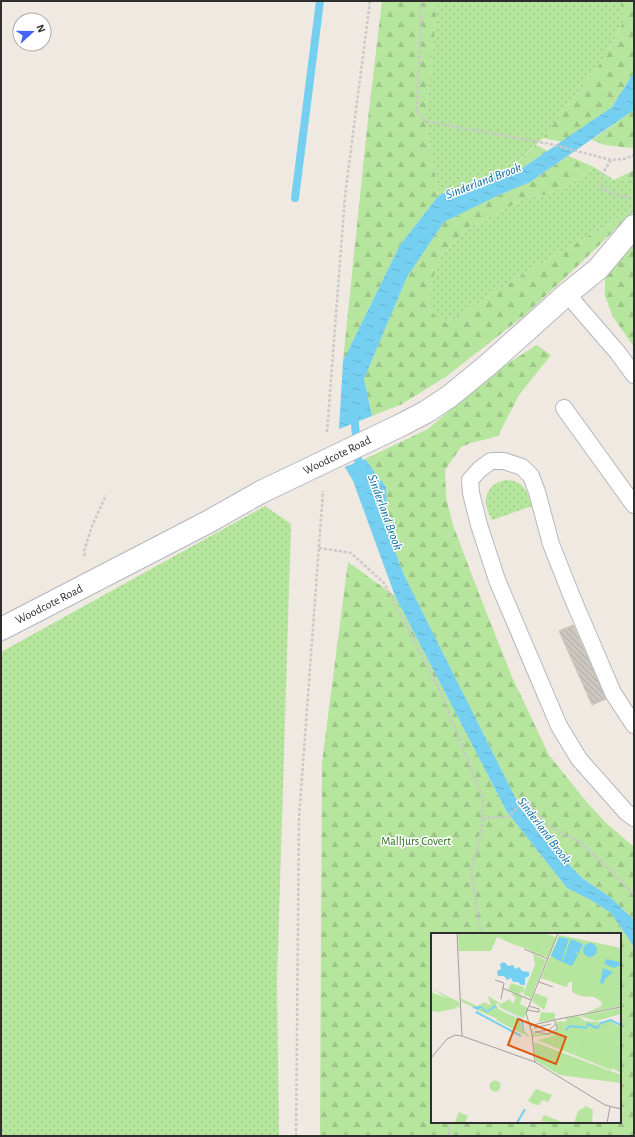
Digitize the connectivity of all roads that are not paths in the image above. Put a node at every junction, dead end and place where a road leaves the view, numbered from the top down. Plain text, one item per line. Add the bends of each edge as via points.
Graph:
1 (634, 226) edge
2 (567, 294) junction
3 (634, 375) edge
4 (564, 408) dead end
5 (634, 505) edge
6 (1, 629) edge
7 (634, 725) edge
8 (634, 818) edge

1 - 2 street, Woodcote Road via 598,269
2 - 3 lane
2 - 6 street, Woodcote Road, bridge via 489,364 426,412 261,492
4 - 5 lane
7 - 8 lane via 613,693 572,597 551,544 531,476 522,467 504,461 491,461 470,480 479,525 497,580 559,726 579,759

